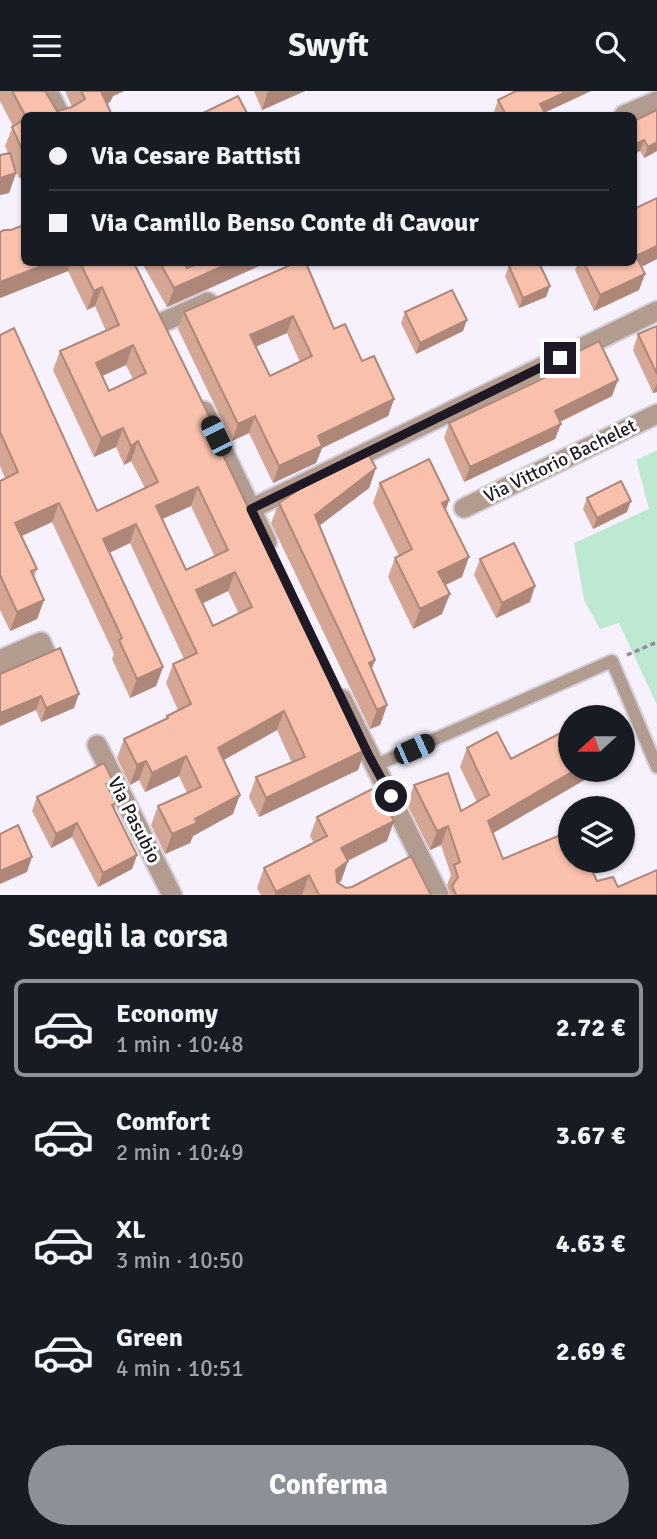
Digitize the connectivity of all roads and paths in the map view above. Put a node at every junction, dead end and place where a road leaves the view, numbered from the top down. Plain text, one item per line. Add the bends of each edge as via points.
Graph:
1 (48, 91) edge
2 (657, 101) edge
3 (58, 112) edge
4 (631, 112) edge
5 (222, 295) edge
6 (152, 304) edge
7 (657, 311) edge
8 (161, 323) junction
9 (171, 341) edge
10 (198, 398) edge
11 (657, 414) edge
12 (464, 508) dead end
13 (251, 509) junction
14 (276, 562) edge
15 (657, 642) edge
16 (0, 660) edge
17 (612, 661) junction
18 (0, 675) edge
19 (334, 683) edge
20 (97, 745) dead end
21 (374, 766) junction
22 (657, 767) edge
23 (172, 895) edge
24 (439, 895) edge

1 - 3 street
2 - 4 street
5 - 8 street
6 - 8 street
7 - 13 street
8 - 9 street
10 - 13 street
11 - 12 street, Via Vittorio Bachelet
13 - 14 street
15 - 17 path
16 - 18 street via 41,642 46,654
17 - 21 lane
17 - 22 lane
19 - 21 street
20 - 23 street, Via Pasubio
21 - 24 street via 394,802 412,857

